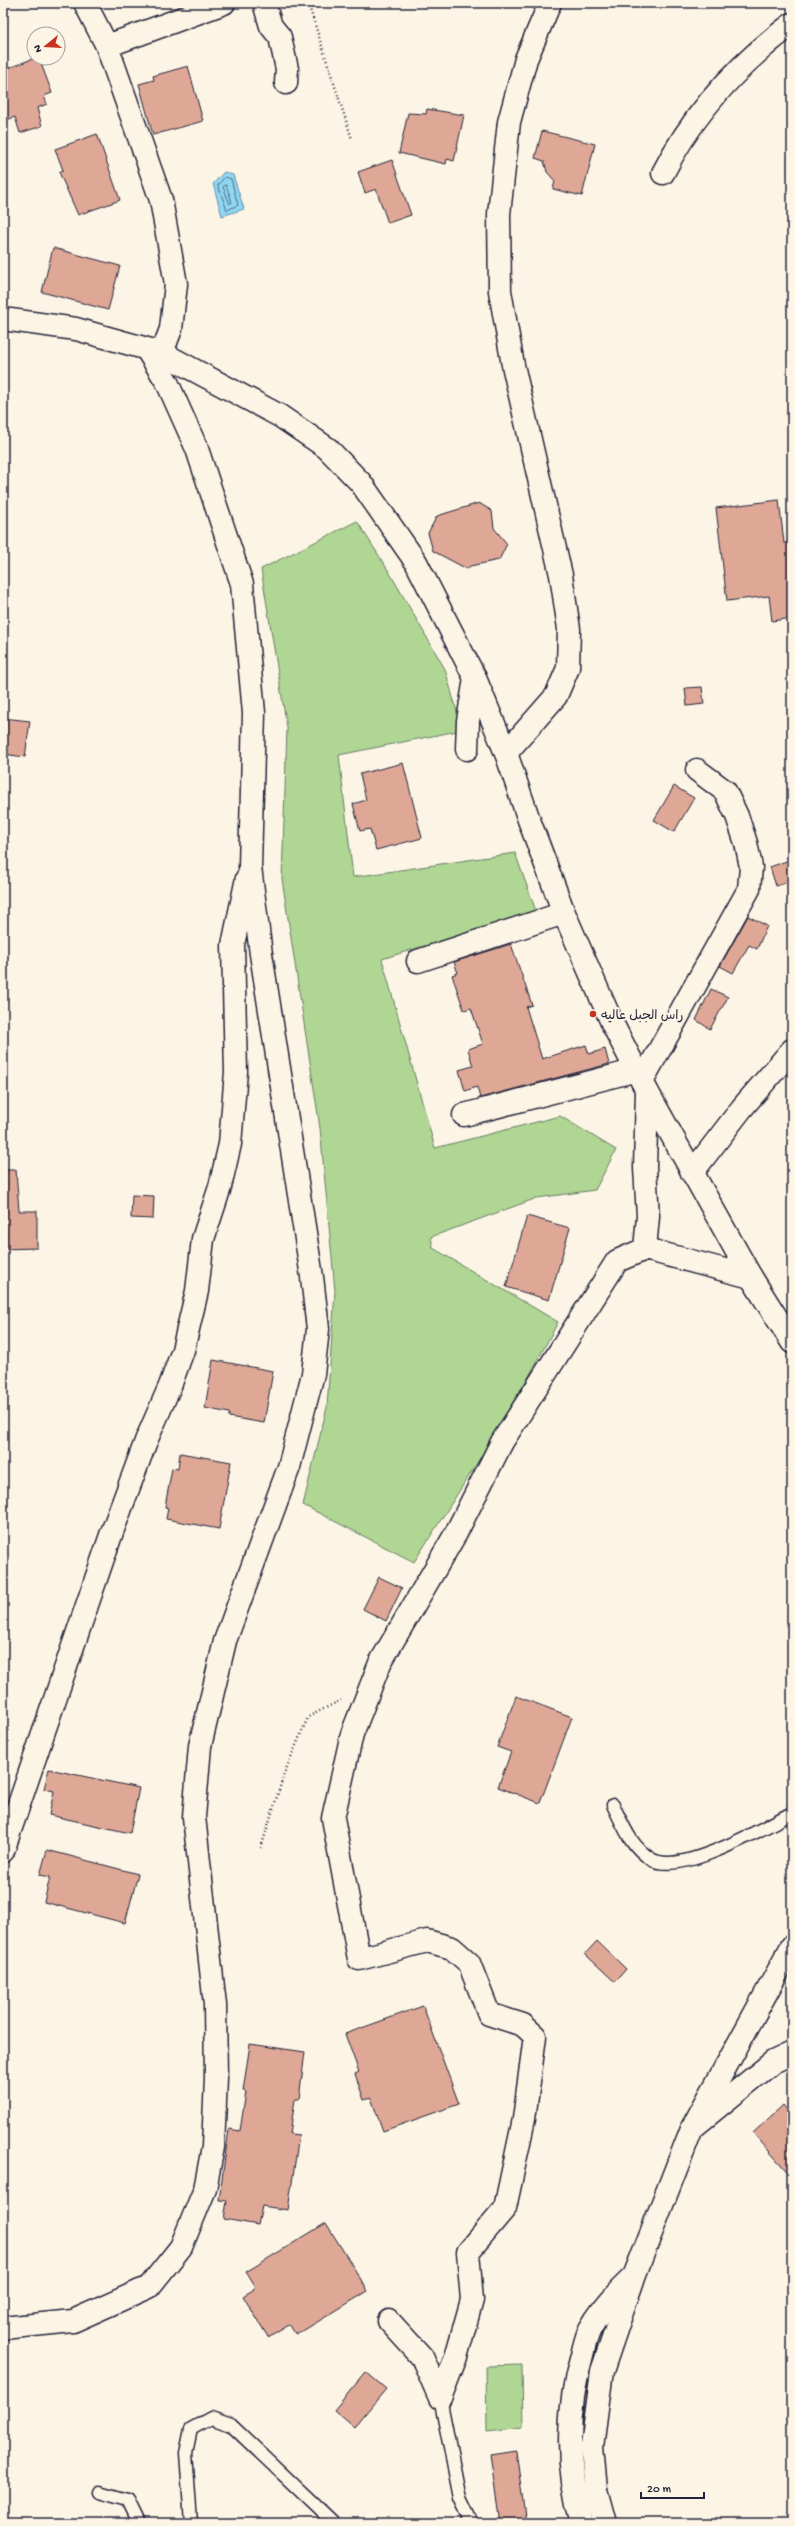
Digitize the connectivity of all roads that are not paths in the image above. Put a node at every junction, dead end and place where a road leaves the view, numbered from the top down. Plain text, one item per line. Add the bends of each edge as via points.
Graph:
1 (85, 3) edge
2 (224, 3) edge
3 (264, 3) edge
4 (550, 3) edge
5 (792, 24) edge
6 (107, 46) junction
7 (286, 83) dead end
8 (663, 173) dead end
9 (3, 319) edge
10 (154, 352) junction
11 (475, 678) junction
12 (467, 749) dead end
13 (506, 753) junction
14 (697, 770) dead end
15 (250, 867) junction
16 (564, 914) junction
17 (418, 961) dead end
18 (792, 1050) edge
19 (642, 1081) junction
20 (464, 1115) dead end
21 (692, 1173) junction
22 (644, 1249) junction
23 (751, 1277) junction
24 (792, 1342) edge
25 (613, 1805) dead end
26 (792, 1813) edge
27 (3, 1851) edge
28 (792, 1946) edge
29 (792, 2053) edge
30 (692, 2128) junction
31 (635, 2274) junction
32 (389, 2321) dead end
33 (3, 2328) edge
34 (440, 2398) junction
35 (99, 2492) dead end
36 (139, 2523) edge
37 (191, 2523) edge
38 (334, 2523) edge
39 (468, 2523) edge
40 (582, 2523) edge
41 (605, 2523) edge

1 - 6 street
2 - 6 street
3 - 7 street via 272,26 280,37 287,69
4 - 13 street via 526,59 509,122 499,214 500,291 513,366 561,575 569,629 568,668 556,696
5 - 8 street via 750,58 705,105 680,140
6 - 10 street via 161,200 176,284 171,329
9 - 10 street via 76,329
10 - 11 street via 280,416 327,448 356,478 416,562
10 - 15 street via 197,449 242,584 254,713
11 - 12 street via 468,721
11 - 13 street
13 - 16 street
14 - 19 street via 725,791 737,816 751,868 749,889
15 - 27 street via 233,944 236,1072 230,1144 220,1188 203,1239 198,1291 183,1350 112,1532
15 - 33 street via 318,1329 313,1374 290,1467 225,1641 200,1746 194,1817 215,2006 216,2078 213,2147 205,2189 181,2247 149,2287 74,2321
16 - 17 street
16 - 19 street via 590,976
18 - 21 street via 742,1108
19 - 20 street
19 - 21 street
19 - 22 street via 648,1216
21 - 23 street
22 - 23 street
22 - 34 street via 617,1261 502,1442 455,1535 380,1663 352,1734 332,1818 359,1959 426,1941 452,1948 469,1963 489,2014 523,2025 535,2036 524,2119 505,2208 468,2252 472,2300 456,2357
23 - 24 street
25 - 26 lane via 633,1843 650,1859 662,1864 693,1860
28 - 30 street
29 - 30 street via 773,2062
30 - 31 street
31 - 40 street via 607,2302 589,2331 577,2372 570,2423 570,2463
31 - 41 street via 602,2371 592,2447 596,2490
32 - 34 street via 422,2357
34 - 39 lane via 460,2498 471,2521
35 - 36 lane via 128,2500
37 - 38 lane via 187,2447 191,2429 212,2418 231,2425

